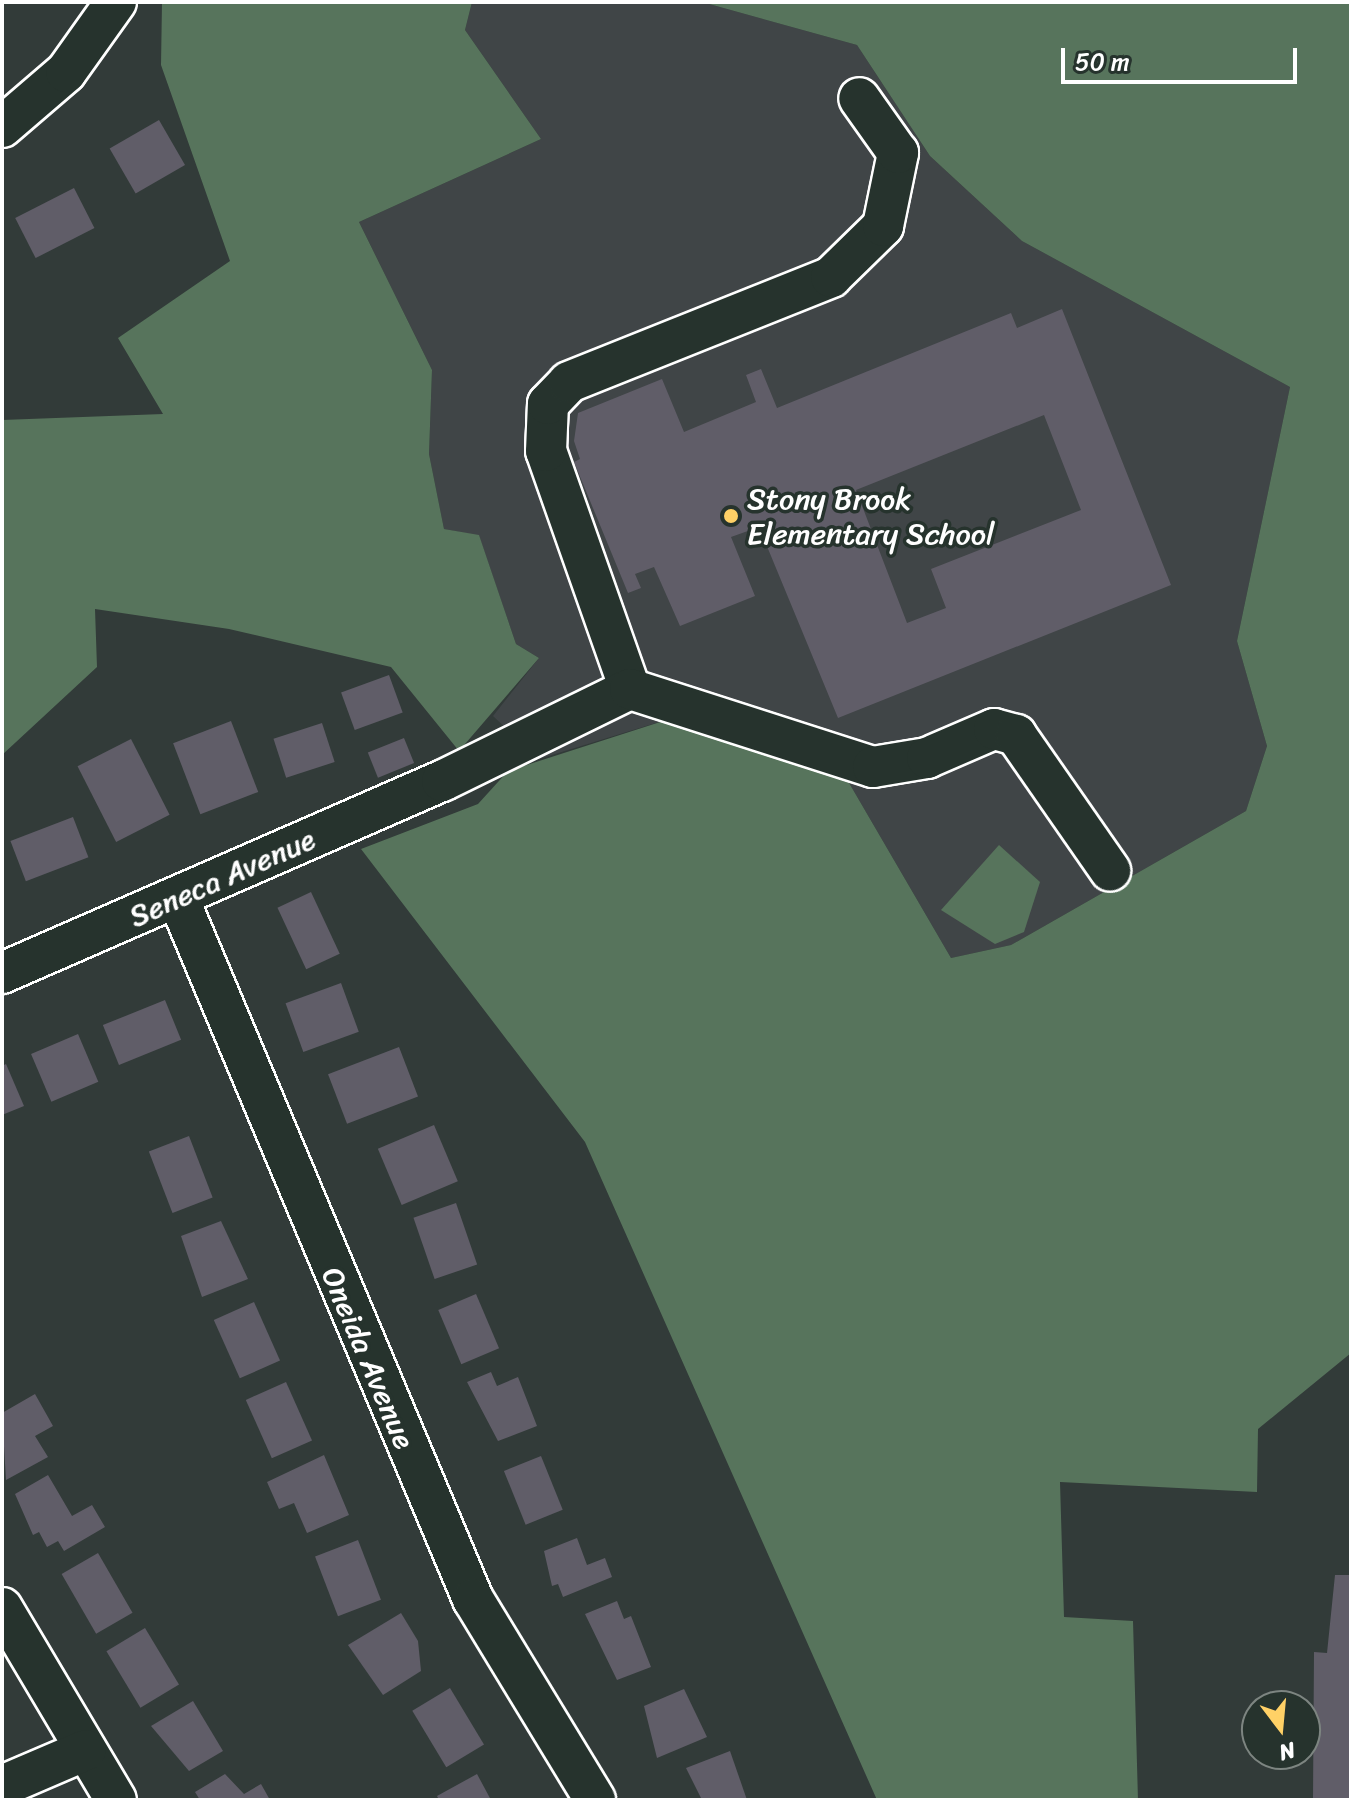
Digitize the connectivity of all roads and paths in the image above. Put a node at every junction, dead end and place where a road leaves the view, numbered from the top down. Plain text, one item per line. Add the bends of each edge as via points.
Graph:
1 (116, 2) edge
2 (859, 98) dead end
3 (2, 127) edge
4 (630, 689) junction
5 (1110, 870) dead end
6 (178, 898) junction
7 (2, 973) edge
8 (2, 1608) edge
9 (86, 1750) junction
10 (2, 1786) edge
11 (116, 1800) edge
12 (595, 1800) edge

1 - 3 street via 66,72
2 - 4 street via 898,153 883,226 842,267 569,382 548,404 546,451
4 - 5 street via 873,767 927,758 994,729 1016,735
4 - 6 street, Seneca Avenue via 442,781
6 - 7 street, Seneca Avenue
6 - 12 street, Oneida Avenue via 473,1599
8 - 9 street
9 - 10 street
9 - 11 street

